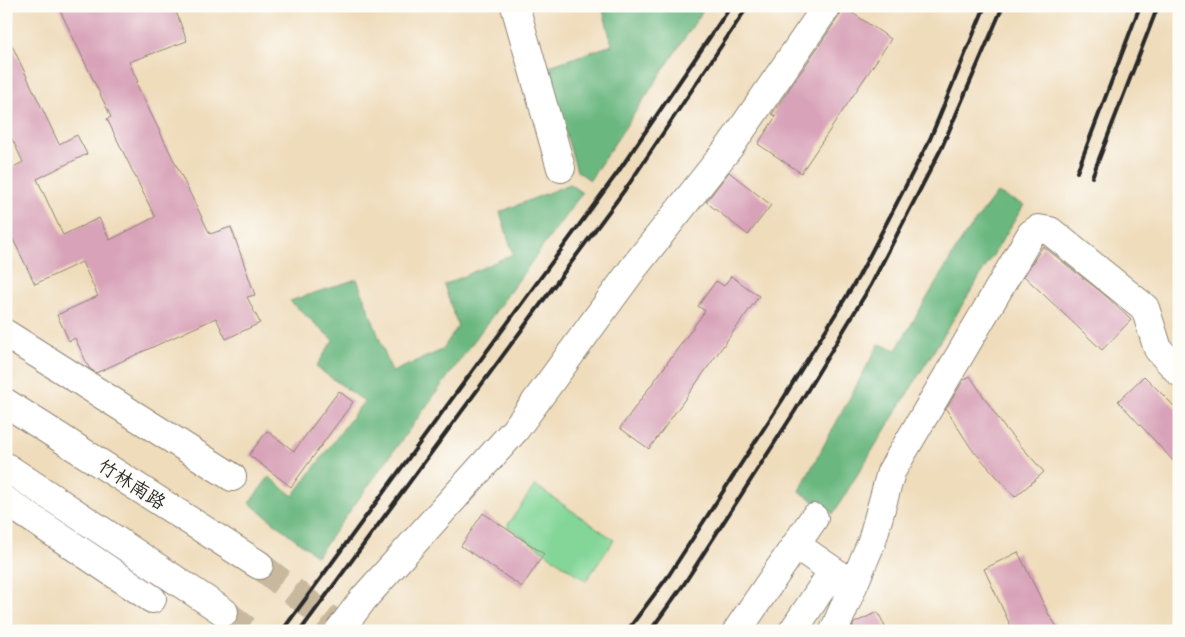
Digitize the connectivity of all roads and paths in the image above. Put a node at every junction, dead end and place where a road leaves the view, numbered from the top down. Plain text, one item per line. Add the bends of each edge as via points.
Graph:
1 (515, 6) edge
2 (827, 6) edge
3 (561, 168) dead end
4 (6, 334) edge
5 (1179, 372) edge
6 (6, 403) edge
7 (6, 467) edge
8 (232, 477) dead end
9 (6, 501) edge
10 (814, 518) dead end
11 (796, 544) junction
12 (259, 565) tunnel mouth
13 (843, 578) junction
14 (152, 599) dead end
15 (224, 612) tunnel mouth
16 (339, 631) edge
17 (737, 631) edge
18 (793, 631) edge
19 (834, 631) edge

1 - 3 main road
2 - 16 main road, bridge via 731,145 635,266 515,430 364,598
4 - 8 main road
5 - 13 main road via 1158,349 1145,308 1050,231 1038,229 1031,234 891,472 872,541
6 - 12 main road, 竹林南路
7 - 15 main road
9 - 14 main road
10 - 11 main road
11 - 13 main road
11 - 17 main road
13 - 18 main road
13 - 19 main road

